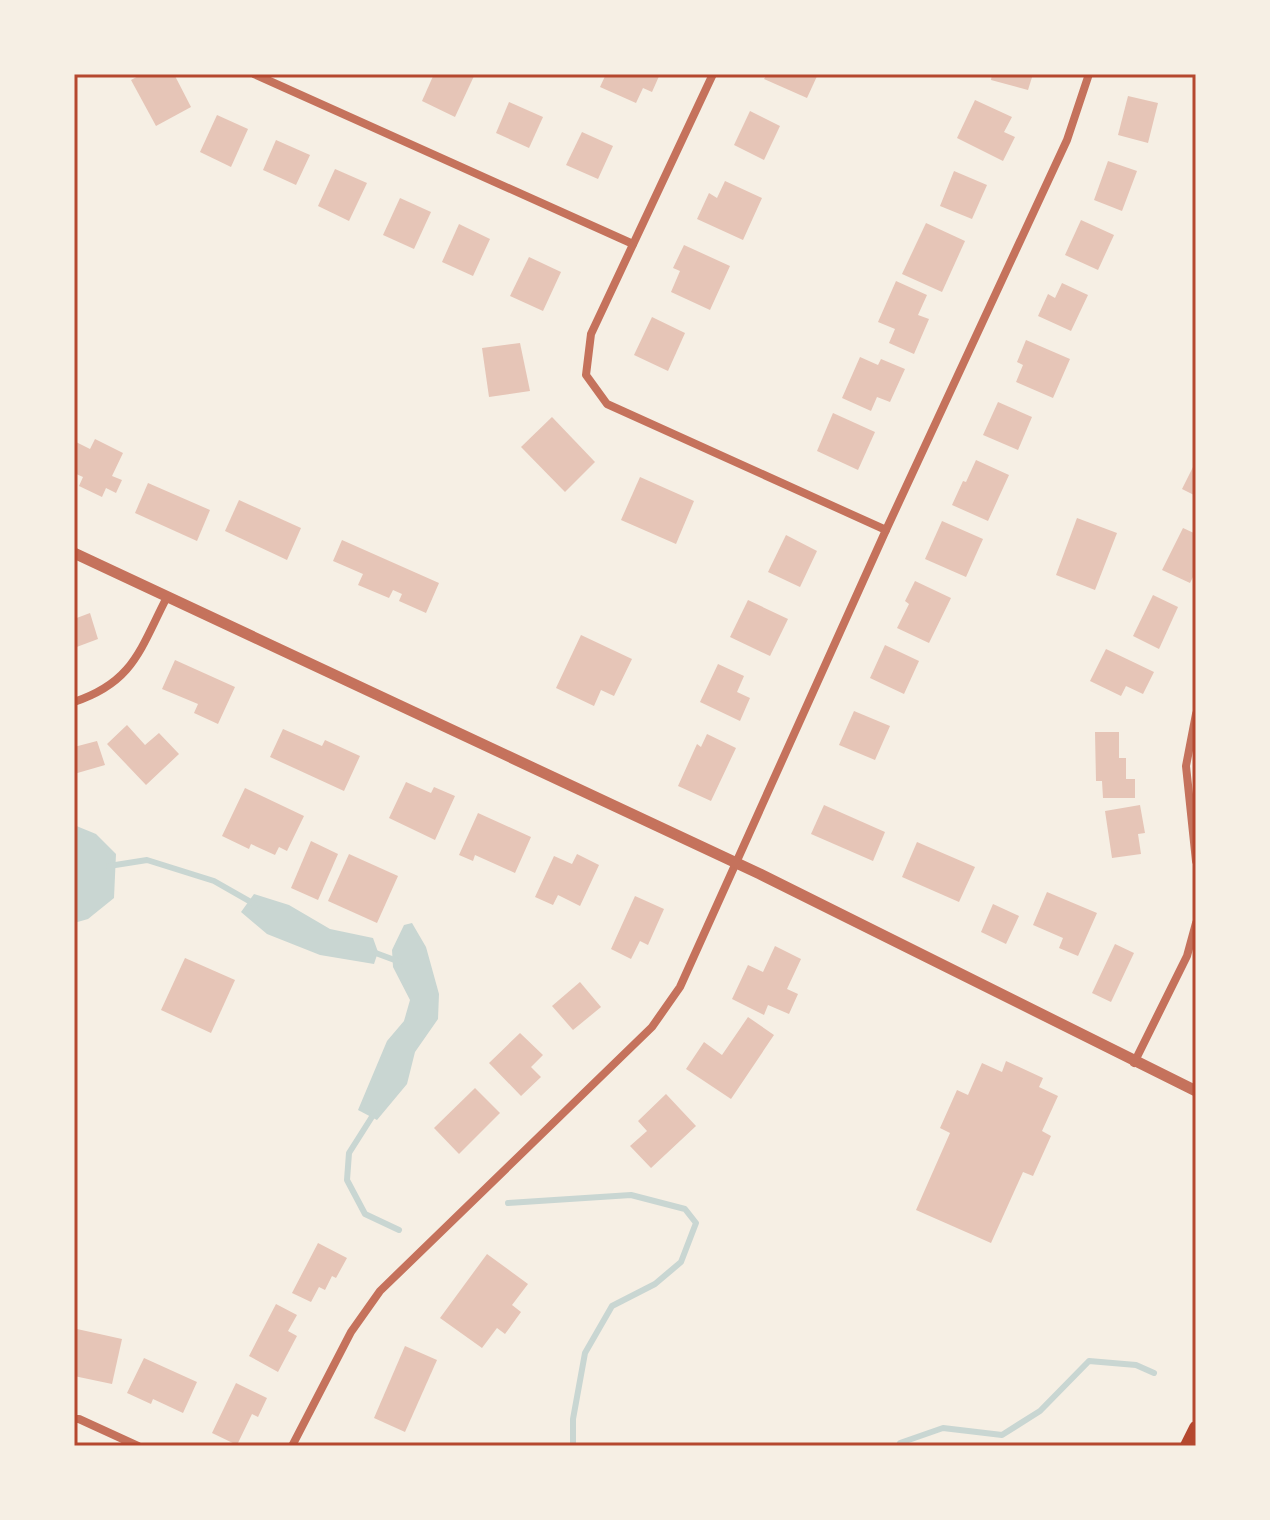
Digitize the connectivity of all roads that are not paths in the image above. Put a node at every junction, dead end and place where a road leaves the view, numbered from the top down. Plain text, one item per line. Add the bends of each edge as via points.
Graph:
1 (254, 74) edge
2 (713, 74) edge
3 (1089, 74) edge
4 (633, 244) junction
5 (886, 530) junction
6 (74, 553) edge
7 (167, 597) junction
8 (74, 702) edge
9 (1196, 714) edge
10 (1196, 861) edge
11 (737, 864) junction
12 (1196, 923) edge
13 (1134, 1063) junction
14 (1196, 1091) edge
15 (74, 1419) edge
16 (1196, 1428) edge
17 (138, 1446) edge
18 (292, 1446) edge
19 (1187, 1446) edge

1 - 4 street
2 - 4 street
3 - 5 street via 1067,140
4 - 5 street via 591,334 586,375 607,404
5 - 11 street
6 - 7 street
7 - 8 street via 135,660 118,681
7 - 11 street
9 - 10 street via 1186,766
11 - 13 street
11 - 18 street via 680,987 652,1027 380,1291 351,1332
12 - 13 street via 1187,956
13 - 14 street
15 - 17 street
16 - 19 main road

